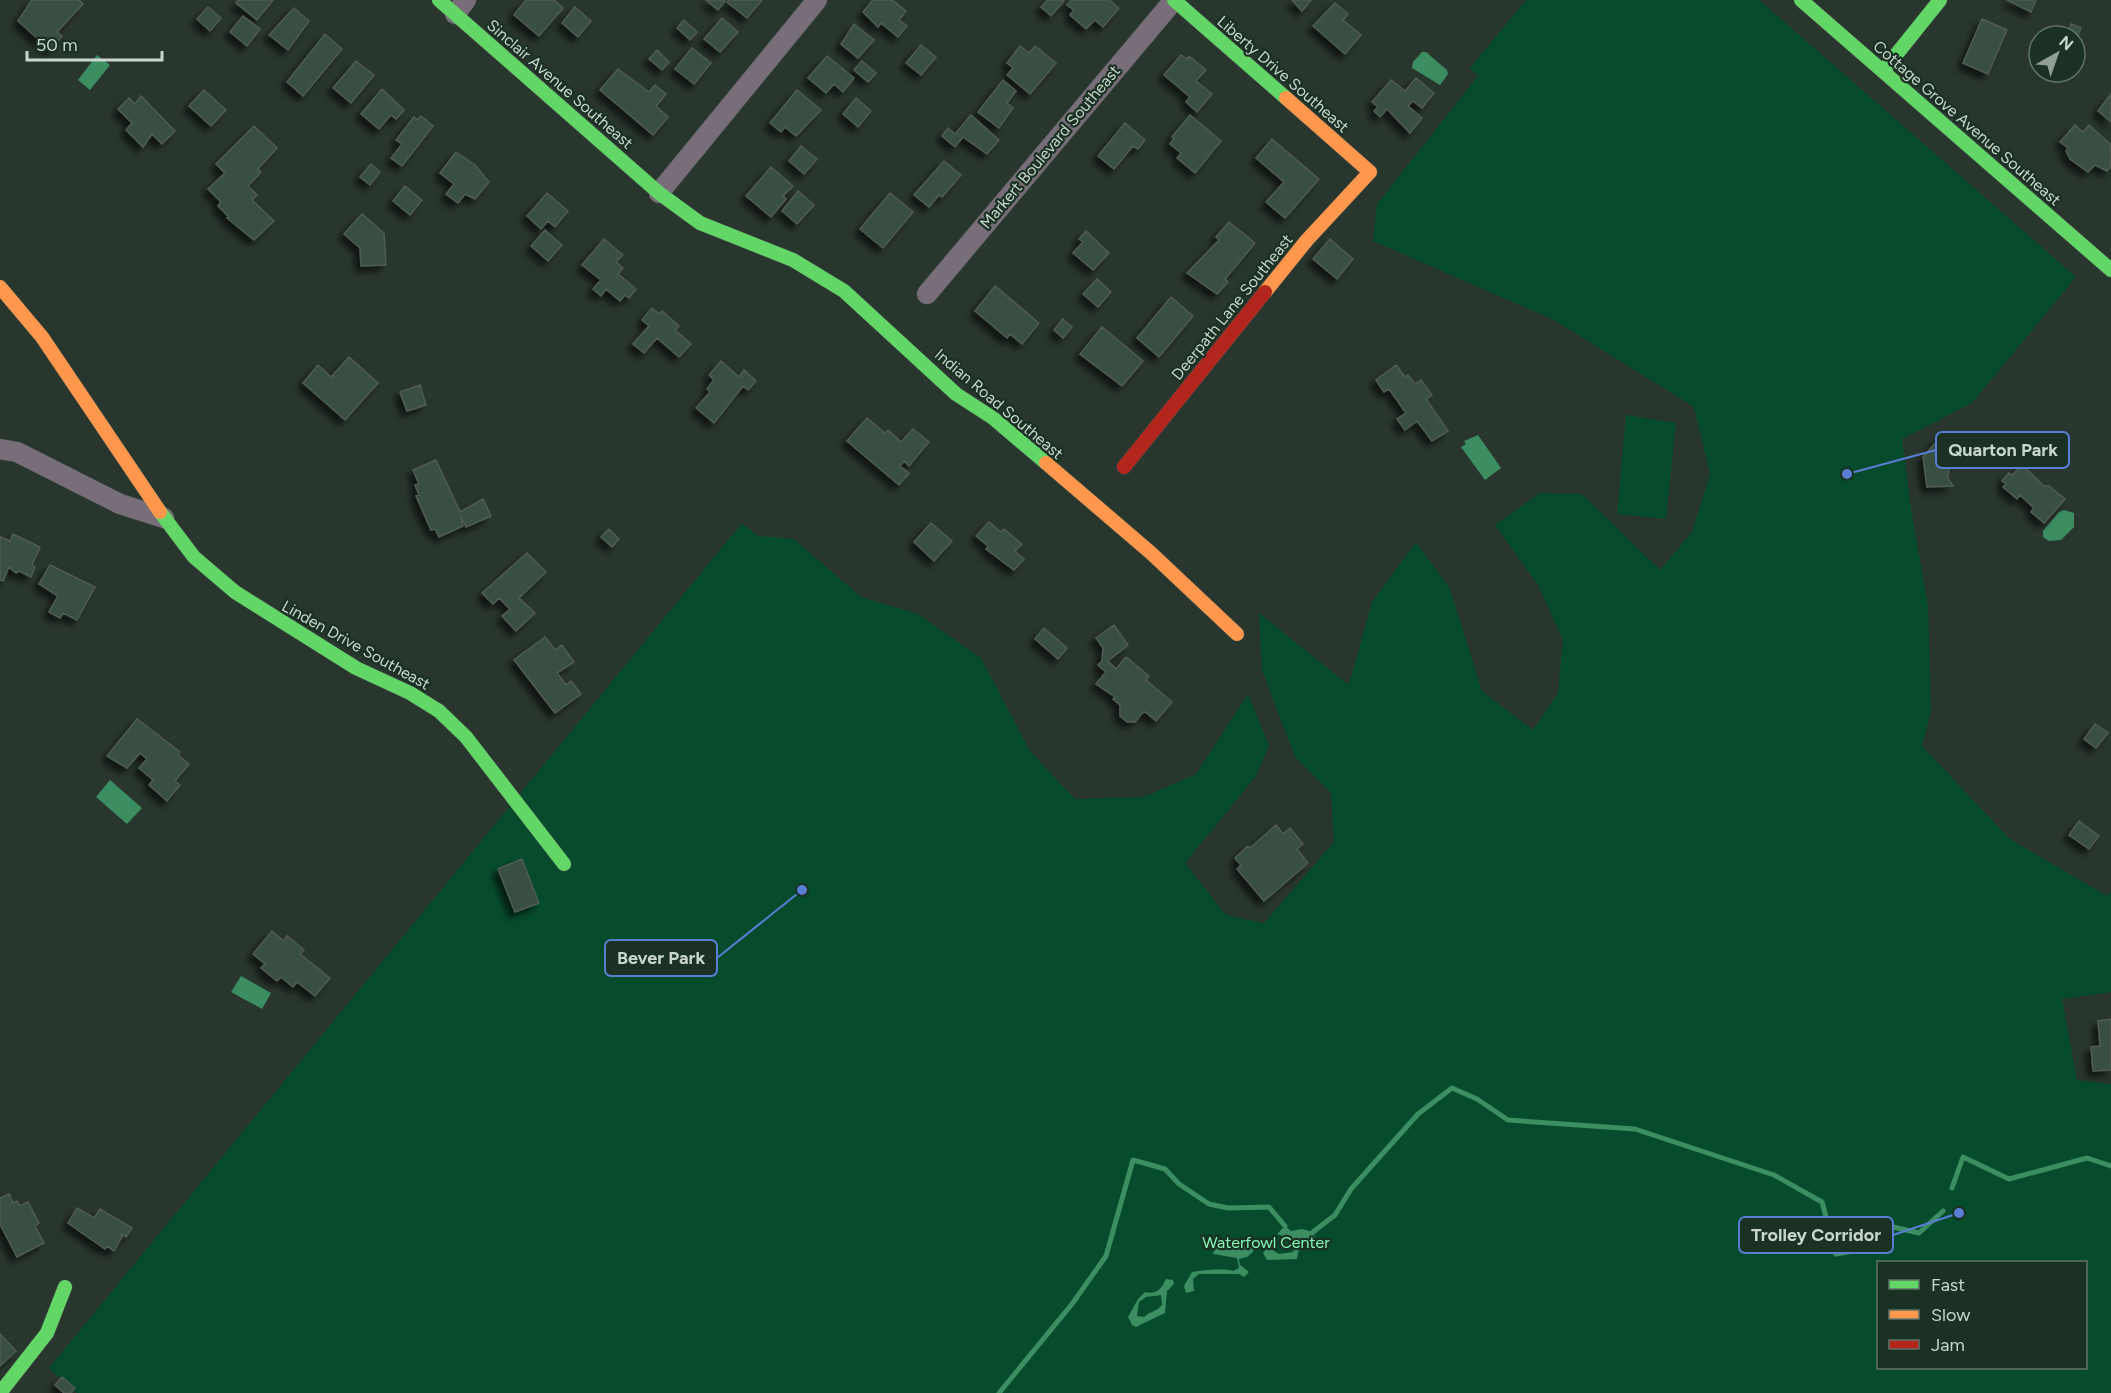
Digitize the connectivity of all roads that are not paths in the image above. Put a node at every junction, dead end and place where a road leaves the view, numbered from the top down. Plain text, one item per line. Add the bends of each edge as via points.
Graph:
1 (439, 0) edge
2 (817, 0) edge
3 (1174, 0) edge
4 (1801, 0) edge
5 (1940, 0) edge
6 (461, 7) edge
7 (1883, 71) junction
8 (1370, 172) joint
9 (658, 193) junction
10 (2111, 270) edge
11 (0, 287) edge
12 (927, 294) dead end
13 (0, 449) edge
14 (1124, 467) dead end
15 (164, 519) junction
16 (1237, 634) dead end
17 (564, 864) dead end
18 (65, 1287) dead end
19 (0, 1393) edge

1 - 6 street, Sinclair Avenue Southeast
2 - 9 street
3 - 8 street, Liberty Drive Southeast
3 - 12 street, Markert Boulevard Southeast
4 - 7 street, Cottage Grove Avenue Southeast
5 - 7 street
6 - 9 street, Sinclair Avenue Southeast
7 - 10 street, Cottage Grove Avenue Southeast
8 - 14 street, Deerpath Lane Southeast via 1307,240
9 - 16 street, Indian Road Southeast via 700,223 793,260 844,291 956,394 993,418 1151,553
11 - 15 street, Linden Drive Southeast via 42,337
13 - 15 street via 17,452 120,504
15 - 17 street, Linden Drive Southeast via 194,557 235,592 356,668 439,711 466,737
18 - 19 street via 47,1333

